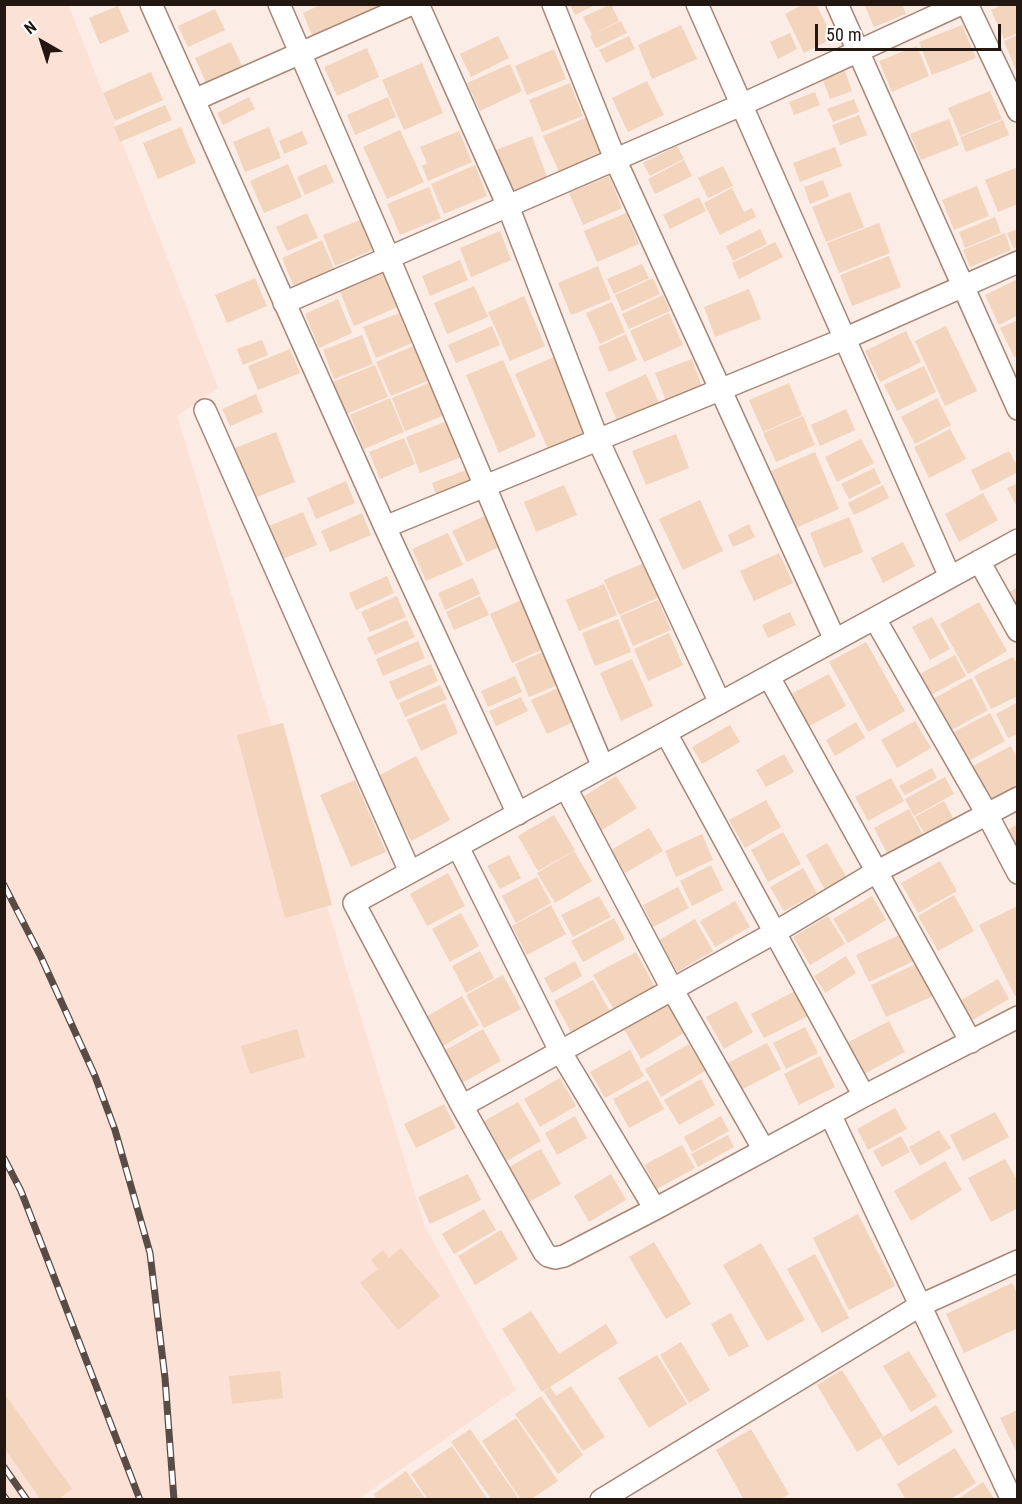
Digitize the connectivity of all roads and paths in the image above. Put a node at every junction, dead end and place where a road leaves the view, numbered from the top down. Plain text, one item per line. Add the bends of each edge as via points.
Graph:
1 (151, 4) edge
2 (279, 4) edge
3 (412, 4) edge
4 (418, 4) edge
5 (554, 4) edge
6 (697, 4) edge
7 (837, 4) edge
8 (961, 4) edge
9 (967, 4) edge
10 (858, 52) junction
11 (300, 53) junction
12 (194, 100) junction
13 (741, 105) junction
14 (1017, 111) edge
15 (615, 159) junction
16 (508, 206) junction
17 (389, 258) junction
18 (1017, 262) edge
19 (962, 285) junction
20 (284, 303) junction
21 (844, 339) junction
22 (721, 390) junction
23 (1017, 409) edge
24 (205, 410) dead end
25 (598, 440) junction
26 (485, 486) junction
27 (385, 527) junction
28 (1017, 540) edge
29 (979, 561) junction
30 (950, 577) junction
31 (875, 619) junction
32 (1017, 631) edge
33 (835, 640) junction
34 (769, 677) junction
35 (720, 703) junction
36 (666, 734) junction
37 (603, 767) junction
38 (566, 788) junction
39 (1017, 798) edge
40 (518, 814) junction
41 (987, 814) junction
42 (458, 847) junction
43 (410, 872) junction
44 (876, 872) junction
45 (1017, 873) edge
46 (774, 933) junction
47 (672, 989) junction
48 (1017, 1017) edge
49 (971, 1042) junction
50 (560, 1051) junction
51 (864, 1096) junction
52 (462, 1106) junction
53 (830, 1114) junction
54 (764, 1150) junction
55 (654, 1209) junction
56 (1017, 1261) edge
57 (921, 1305) junction
58 (601, 1500) edge
59 (1012, 1500) edge

1 - 12 street
2 - 11 street
3 - 11 street
4 - 16 street
5 - 15 street
6 - 13 street
7 - 10 street
8 - 10 street
9 - 14 street
10 - 13 street
10 - 19 street
11 - 12 street
11 - 17 street
12 - 20 street
13 - 15 street
13 - 21 street
15 - 16 street
15 - 22 street
16 - 17 street
16 - 25 street
17 - 20 street
17 - 26 street
18 - 19 street
19 - 21 street
19 - 23 street
20 - 27 street
21 - 22 street
21 - 30 street
22 - 25 street
22 - 33 street
24 - 43 street
25 - 26 street
25 - 35 street
26 - 27 street
26 - 37 street
27 - 40 street
28 - 29 street
29 - 30 street
29 - 32 street
30 - 31 street
31 - 33 street
31 - 41 street
33 - 34 street
34 - 35 street
34 - 44 street
35 - 36 street
36 - 37 street
36 - 46 street
37 - 38 street
38 - 40 street
38 - 47 street
39 - 41 street
40 - 42 street
41 - 44 street
41 - 45 street
42 - 43 street
42 - 50 street
43 - 52 street via 354,903
44 - 46 street
44 - 49 street
46 - 47 street
46 - 51 street
47 - 50 street
47 - 54 street
48 - 49 street
49 - 51 street
50 - 52 street
50 - 55 street
51 - 53 street
52 - 55 street via 548,1256 564,1256
53 - 54 street
53 - 57 street
54 - 55 street
56 - 57 street
57 - 58 street
57 - 59 street

